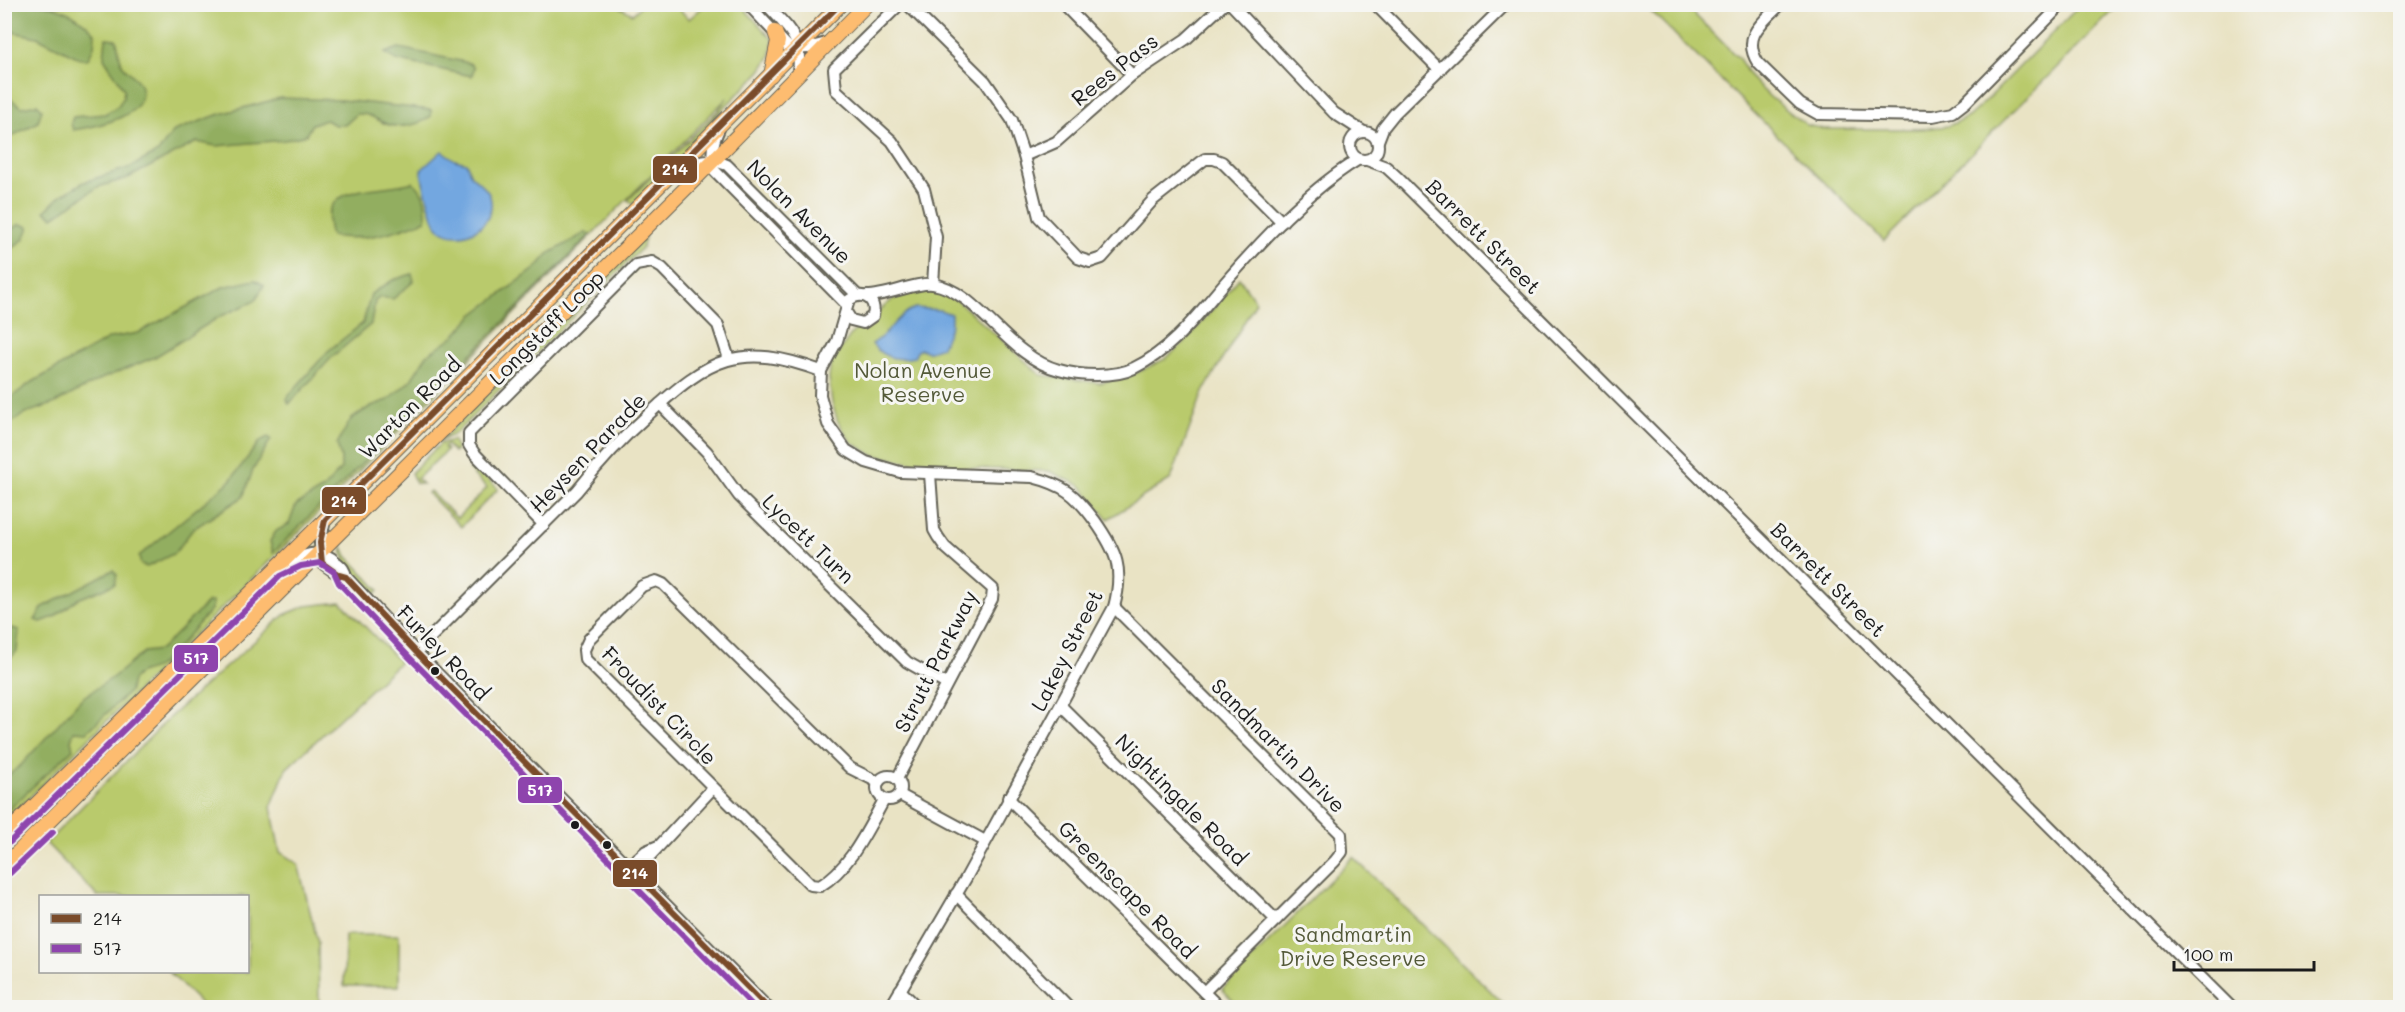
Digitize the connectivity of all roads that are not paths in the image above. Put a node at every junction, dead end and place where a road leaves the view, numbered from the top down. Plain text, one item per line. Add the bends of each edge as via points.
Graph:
1 (748, 4) edge
2 (766, 4) edge
3 (841, 4) edge
4 (867, 4) edge
5 (900, 4) edge
6 (907, 4) edge
7 (1063, 4) edge
8 (1224, 4) edge
9 (1231, 4) edge
10 (1376, 4) edge
11 (1506, 4) edge
12 (1781, 4) edge
13 (2060, 5) edge
14 (775, 32) junction
15 (830, 42) junction
16 (799, 48) junction
17 (1440, 70) junction
18 (771, 75) junction
19 (1132, 75) junction
20 (797, 76) junction
21 (1395, 112) junction
22 (1334, 113) junction
23 (720, 126) junction
24 (1364, 131) junction
25 (1351, 144) junction
26 (1378, 146) junction
27 (1024, 156) junction
28 (1363, 159) junction
29 (712, 161) junction
30 (1339, 171) junction
31 (671, 175) junction
32 (1398, 178) junction
33 (1282, 222) junction
34 (933, 284) junction
35 (891, 293) junction
36 (862, 296) junction
37 (846, 308) junction
38 (874, 313) junction
39 (860, 324) junction
40 (837, 341) junction
41 (729, 359) junction
42 (821, 371) junction
43 (660, 404) junction
44 (930, 474) junction
45 (325, 520) junction
46 (544, 525) junction
47 (320, 553) junction
48 (275, 569) junction
49 (1114, 607) junction
50 (416, 652) junction
51 (946, 684) junction
52 (185, 688) junction
53 (1061, 706) junction
54 (108, 734) junction
55 (897, 779) junction
56 (878, 782) junction
57 (713, 788) junction
58 (900, 795) junction
59 (1008, 798) junction
60 (884, 800) junction
61 (9, 832) edge
62 (985, 841) junction
63 (28, 843) junction
64 (4, 866) edge
65 (631, 870) junction
66 (956, 894) junction
67 (1276, 920) junction
68 (900, 990) junction
69 (1204, 992) junction
70 (768, 1008) edge
71 (890, 1008) edge
72 (918, 1008) edge
73 (1069, 1008) edge
74 (1220, 1008) edge
75 (2232, 1008) edge

1 - 14 street
2 - 16 street via 792,32
3 - 16 main road, Warton Road
4 - 15 main road, Warton Road
5 - 34 street via 834,69 836,90 892,141 924,189 936,237
6 - 27 street via 985,81 1012,120
7 - 19 street
8 - 19 street, Rees Pass via 1186,39
9 - 22 street
10 - 17 street
11 - 17 street
12 - 13 street via 1758,27 1751,45 1753,54 1809,110 1831,115 1933,116 1953,112 1966,102
14 - 16 street via 790,49
14 - 18 main road via 778,41
15 - 16 street
15 - 20 main road, Warton Road
16 - 18 main road, Warton Road
16 - 20 street
17 - 21 street
18 - 23 main road, Warton Road
19 - 27 street, Rees Pass via 1056,142
20 - 29 main road, Warton Road
21 - 24 street
21 - 26 street via 1383,128
22 - 24 street
22 - 25 street
23 - 29 street via 713,143
23 - 31 main road, Warton Road
24 - 25 street
24 - 26 street via 1374,134
25 - 28 street via 1353,154
25 - 30 street
26 - 28 street via 1374,157
26 - 32 street, Barrett Street
27 - 33 street via 1039,218 1083,261 1096,262 1102,258 1153,200 1205,159 1222,162
28 - 30 street
28 - 32 street, Barrett Street via 1386,167
29 - 31 street via 698,161
29 - 36 street, Nolan Avenue via 728,166
29 - 37 street, Nolan Avenue via 720,177
29 - 47 main road, Warton Road
30 - 33 street
31 - 45 main road, Warton Road
32 - 75 street, Barrett Street
33 - 34 street via 1176,339 1132,370 1077,375 1048,367 1015,347 959,293
34 - 35 street
35 - 36 street
35 - 38 street, Lakey Street
36 - 37 street via 851,298
36 - 38 street via 874,304
37 - 39 street via 851,320
37 - 40 street, Lakey Street
38 - 39 street, Lakey Street
39 - 40 street, Lakey Street
40 - 42 street, Lakey Street
41 - 42 street, Heysen Parade via 758,356
41 - 43 street, Heysen Parade via 702,370
41 - 46 street, Longstaff Loop via 718,325 652,261 636,265 469,433 469,446 474,453
42 - 44 street, Lakey Street via 820,395 828,424 846,450 866,462 900,472
43 - 46 street, Heysen Parade via 599,462
43 - 51 street, Lycett Turn via 707,452 739,496 907,662
44 - 49 street, Lakey Street via 1032,477 1074,494 1116,555 1119,583
44 - 51 street, Strutt Parkway via 934,530 945,547 993,589 993,599
45 - 47 street
45 - 48 main road, Warton Road
46 - 50 street, Heysen Parade
47 - 48 street via 304,555
47 - 50 street, Furley Road via 322,563 346,577
47 - 52 main road, Warton Road
48 - 54 main road, Warton Road
49 - 53 street, Lakey Street
49 - 67 street, Sandmartin Drive via 1341,834 1342,852
50 - 65 street, Furley Road
51 - 55 street, Strutt Parkway
52 - 54 main road via 123,741
52 - 63 main road, Warton Road
53 - 59 street, Lakey Street
53 - 67 street, Nightingale Road
54 - 61 main road, Warton Road
55 - 56 street via 885,777
55 - 58 street via 902,788
56 - 57 street, Froudist Circle via 850,768 671,591 656,581 642,586 589,639 585,659
56 - 60 street via 878,794
57 - 60 street, Froudist Circle via 804,880 820,886 831,880 846,862
57 - 65 street
58 - 60 street via 891,801
58 - 62 street
59 - 62 street, Lakey Street
59 - 69 street, Greenscape Road
61 - 63 main road
62 - 66 street, Lakey Street
63 - 64 main road, Warton Road
65 - 70 street, Furley Road
66 - 68 street, Lakey Street
66 - 73 street
67 - 69 street, Sandmartin Drive
68 - 71 street, Lakey Street
68 - 72 street
69 - 74 street, Greenscape Road

